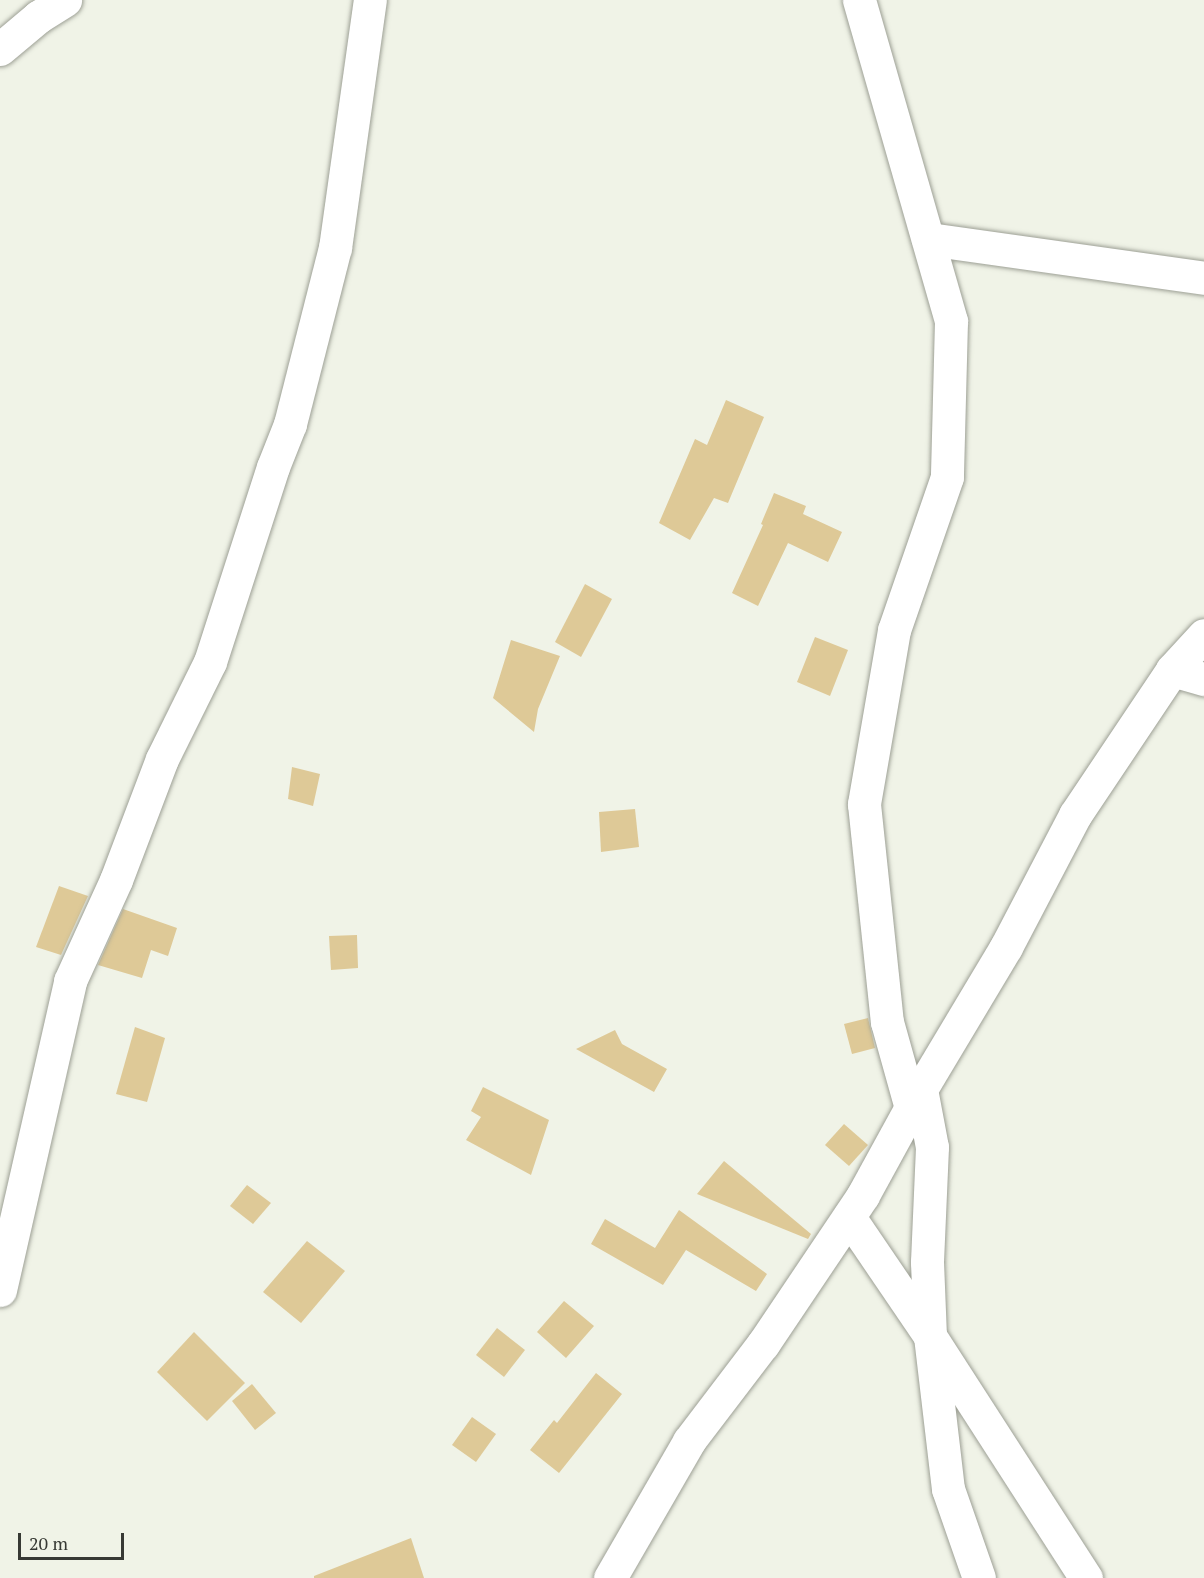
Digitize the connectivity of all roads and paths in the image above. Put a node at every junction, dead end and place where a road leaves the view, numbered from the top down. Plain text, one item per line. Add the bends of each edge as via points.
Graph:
1 (64, 0) edge
2 (370, 0) edge
3 (859, 0) edge
4 (3, 41) edge
5 (928, 239) junction
6 (1204, 278) edge
7 (1204, 634) edge
8 (1172, 670) junction
9 (1204, 679) edge
10 (916, 1099) junction
11 (849, 1216) junction
12 (0, 1290) edge
13 (930, 1336) junction
14 (610, 1578) edge
15 (979, 1578) edge
16 (1086, 1578) edge

1 - 4 street
2 - 12 street via 335,248 290,424 210,662 162,759 116,880 70,981
3 - 5 street
5 - 6 street
5 - 10 street via 951,321 947,477 894,630 864,804 887,1022
7 - 8 street
8 - 9 street
8 - 10 street via 1075,815 1006,947
10 - 11 street
10 - 13 street via 932,1147 927,1262
11 - 13 street
11 - 14 street via 763,1344 689,1441
13 - 15 street via 948,1489
13 - 16 street

